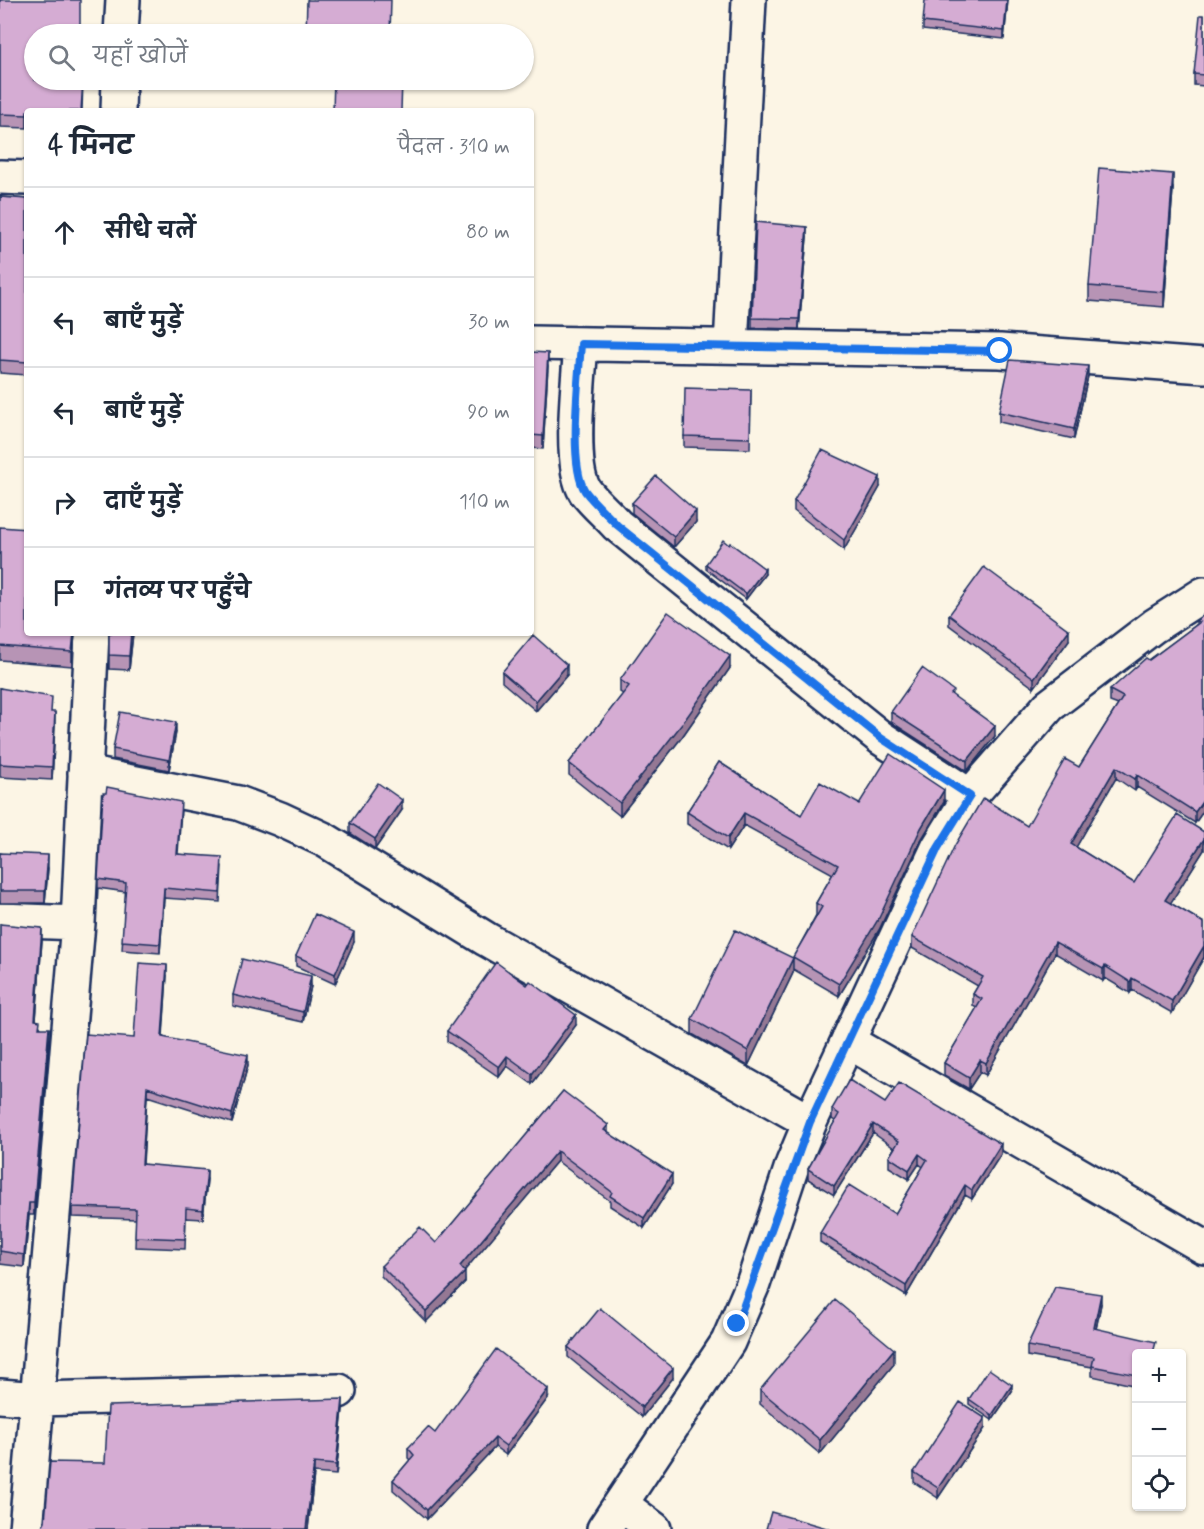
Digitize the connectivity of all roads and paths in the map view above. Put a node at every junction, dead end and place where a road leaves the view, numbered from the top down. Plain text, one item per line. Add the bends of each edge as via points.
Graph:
1 (123, 0) edge
2 (748, 0) edge
3 (122, 24) edge
4 (119, 90) edge
5 (118, 108) edge
6 (0, 177) edge
7 (24, 178) edge
8 (534, 343) edge
9 (581, 344) junction
10 (731, 346) junction
11 (1204, 366) edge
12 (1204, 594) edge
13 (92, 636) edge
14 (85, 773) junction
15 (970, 796) junction
16 (0, 920) edge
17 (78, 923) junction
18 (849, 1042) junction
19 (810, 1122) junction
20 (1204, 1247) edge
21 (339, 1391) dead end
22 (0, 1396) edge
23 (38, 1398) junction
24 (613, 1517) edge
25 (26, 1529) edge
26 (654, 1529) edge

1 - 3 street
2 - 10 street
4 - 5 street
6 - 7 street
8 - 9 street
9 - 10 street
9 - 15 street via 576,444 578,472 585,490 617,525 881,738
10 - 11 street via 1000,351
12 - 15 street via 1154,626 1049,706
13 - 14 street
14 - 17 street
14 - 19 street via 238,803 298,828
15 - 18 street via 938,848
16 - 17 street
17 - 23 street
18 - 19 street
18 - 20 street
19 - 24 street via 792,1163 753,1284 728,1342
21 - 23 street
22 - 23 street
23 - 25 street
24 - 26 street

